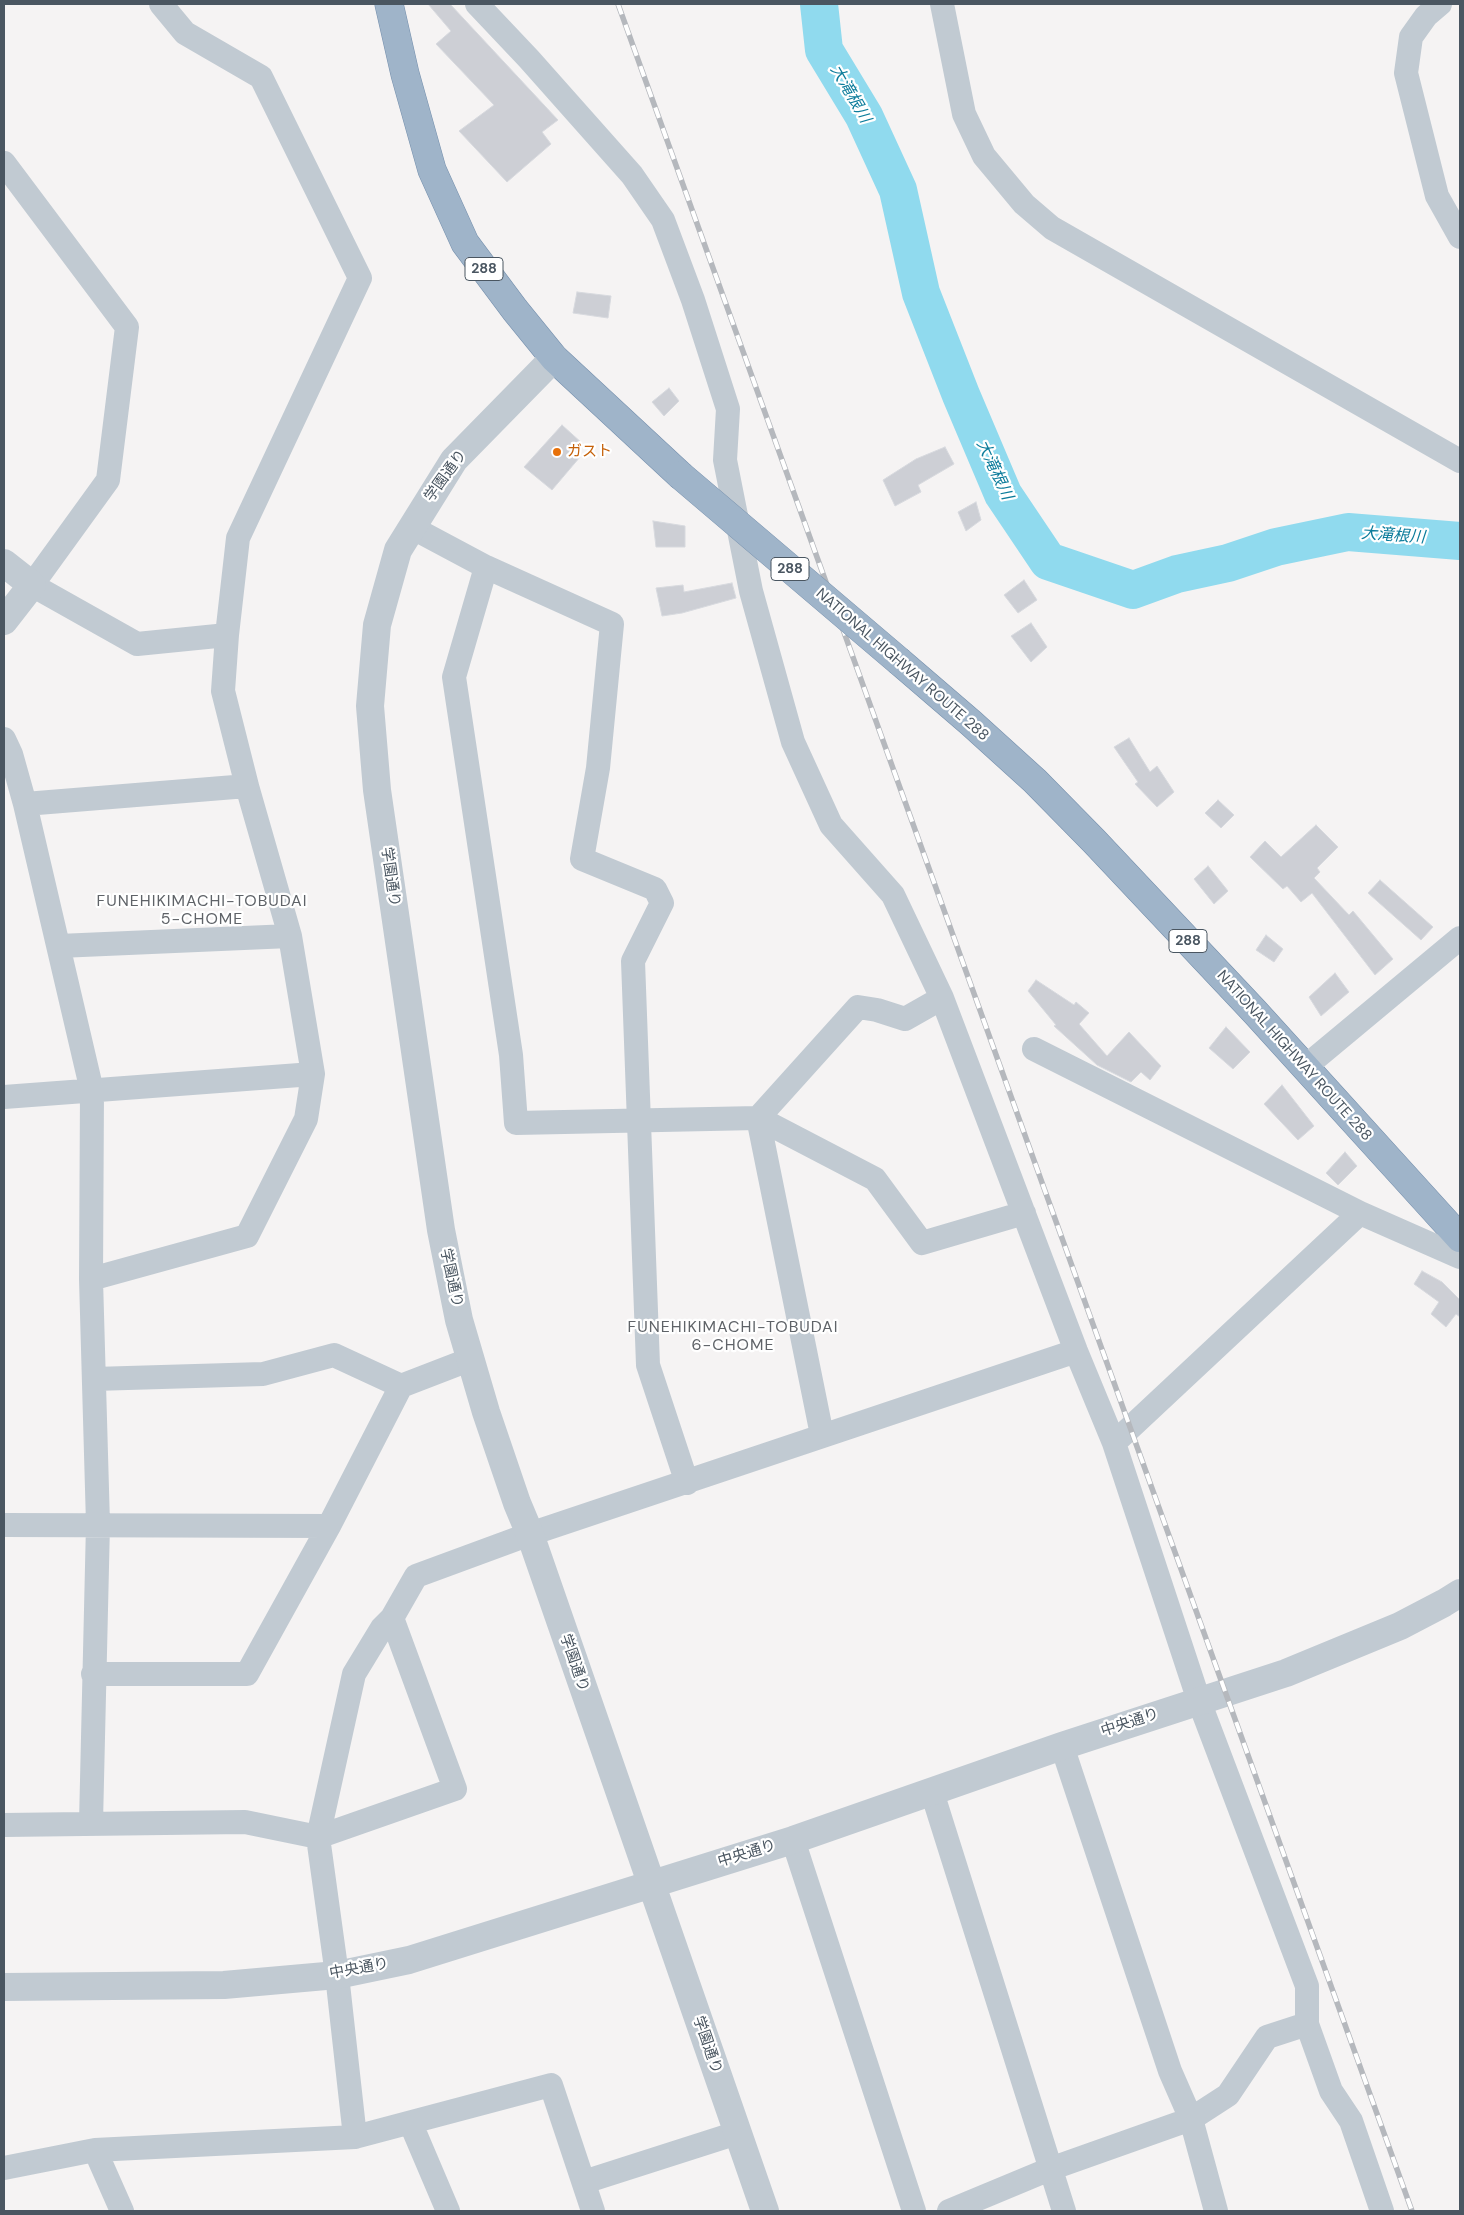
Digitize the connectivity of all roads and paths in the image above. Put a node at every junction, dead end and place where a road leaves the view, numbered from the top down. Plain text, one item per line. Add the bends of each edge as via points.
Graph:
1 (161, 4) edge
2 (389, 4) edge
3 (477, 4) edge
4 (942, 4) edge
5 (1440, 4) edge
6 (4, 163) edge
7 (1460, 237) edge
8 (554, 358) junction
9 (1460, 461) edge
10 (411, 527) junction
11 (4, 563) edge
12 (486, 567) junction
13 (32, 584) junction
14 (4, 621) edge
15 (227, 635) junction
16 (4, 739) edge
17 (247, 786) junction
18 (25, 804) junction
19 (290, 936) junction
20 (1460, 938) edge
21 (59, 946) junction
22 (942, 998) junction
23 (1034, 1049) dead end
24 (1305, 1067) junction
25 (313, 1074) junction
26 (92, 1091) junction
27 (4, 1097) edge
28 (758, 1118) junction
29 (639, 1119) junction
30 (1024, 1213) junction
31 (1360, 1214) junction
32 (1460, 1238) edge
33 (1460, 1256) edge
34 (91, 1279) junction
35 (1076, 1351) junction
36 (471, 1359) junction
37 (94, 1379) junction
38 (401, 1386) junction
39 (822, 1435) junction
40 (1114, 1443) junction
41 (687, 1483) junction
42 (98, 1524) junction
43 (4, 1525) edge
44 (329, 1526) junction
45 (530, 1534) junction
46 (1460, 1593) edge
47 (392, 1618) junction
48 (93, 1674) junction
49 (1199, 1701) junction
50 (1062, 1746) junction
51 (932, 1792) junction
52 (91, 1823) junction
53 (4, 1825) edge
54 (318, 1836) junction
55 (793, 1840) junction
56 (652, 1883) junction
57 (337, 1975) junction
58 (4, 1987) edge
59 (1307, 2024) junction
60 (1191, 2119) junction
61 (411, 2124) junction
62 (737, 2133) junction
63 (355, 2137) junction
64 (95, 2150) junction
65 (4, 2168) edge
66 (1050, 2169) junction
67 (584, 2182) junction
68 (122, 2211) edge
69 (448, 2211) edge
70 (594, 2211) edge
71 (765, 2211) edge
72 (914, 2211) edge
73 (949, 2211) edge
74 (1064, 2211) edge
75 (1216, 2211) edge
76 (1382, 2211) edge

1 - 15 street via 185,33 261,78 360,278 238,538
2 - 8 highway, NATIONAL HIGHWAY ROUTE 288 / 288 via 432,170 465,243
3 - 22 street via 632,175 664,220 728,409 725,460 751,591 793,742 830,825 893,895
4 - 9 street via 964,114 984,156 1024,204 1052,228
5 - 7 street via 1426,16 1411,37 1406,73 1437,196
6 - 13 street via 127,327 108,480
8 - 10 street, 学園通り via 454,460
8 - 24 highway, NATIONAL HIGHWAY ROUTE 288 / 288, bridge via 680,475 1035,781
10 - 12 street
10 - 36 street, 学園通り via 398,550 377,625 370,706 377,790 441,1230
11 - 13 street
12 - 29 street via 454,677 511,1055 516,1123
12 - 29 street via 612,624 598,768 582,859 656,889 662,903 633,961
13 - 14 street
13 - 15 street via 138,644
15 - 17 street via 223,691
16 - 18 street
17 - 18 street
17 - 19 street
18 - 21 street
19 - 21 street
19 - 25 street
20 - 24 street
21 - 26 street
22 - 28 street via 906,1020 858,1007
22 - 30 street
23 - 31 street
24 - 32 highway, NATIONAL HIGHWAY ROUTE 288 / 288
25 - 26 street
25 - 34 street via 306,1119 247,1236
26 - 27 street
26 - 34 street
28 - 29 street
28 - 30 street via 875,1179 922,1243
28 - 39 street
29 - 41 street via 648,1365
30 - 35 street
31 - 33 street
31 - 40 street
34 - 37 street
35 - 39 street
35 - 40 street
36 - 38 street
36 - 45 street, 学園通り
37 - 38 street via 262,1374 334,1355
37 - 42 street
38 - 44 street
39 - 41 street
40 - 49 street
41 - 45 street
42 - 43 street
42 - 44 street
42 - 48 street
44 - 48 street via 247,1674
45 - 47 street via 416,1576
45 - 56 street, 学園通り
46 - 49 street, 中央通り via 1400,1626 1347,1649
47 - 54 street via 382,1628 354,1674
47 - 54 street via 455,1789
48 - 52 street
49 - 50 street, 中央通り
49 - 59 street via 1307,1986
50 - 51 street, 中央通り
50 - 60 street via 1170,2071
51 - 55 street, 中央通り
51 - 66 street
52 - 53 street
52 - 54 street via 245,1822
54 - 57 street
55 - 56 street, 中央通り
55 - 72 street
56 - 57 street, 中央通り via 409,1960
56 - 62 street, 学園通り
57 - 58 street, 中央通り via 224,1985
57 - 63 street
59 - 60 street via 1268,2037 1228,2095
59 - 76 street via 1331,2091 1351,2121
60 - 66 street
60 - 75 street
61 - 63 street
61 - 67 street via 551,2085
61 - 69 street
62 - 67 street
62 - 71 street, 学園通り
63 - 64 street
64 - 65 street
64 - 68 street
66 - 73 street
66 - 74 street
67 - 70 street

